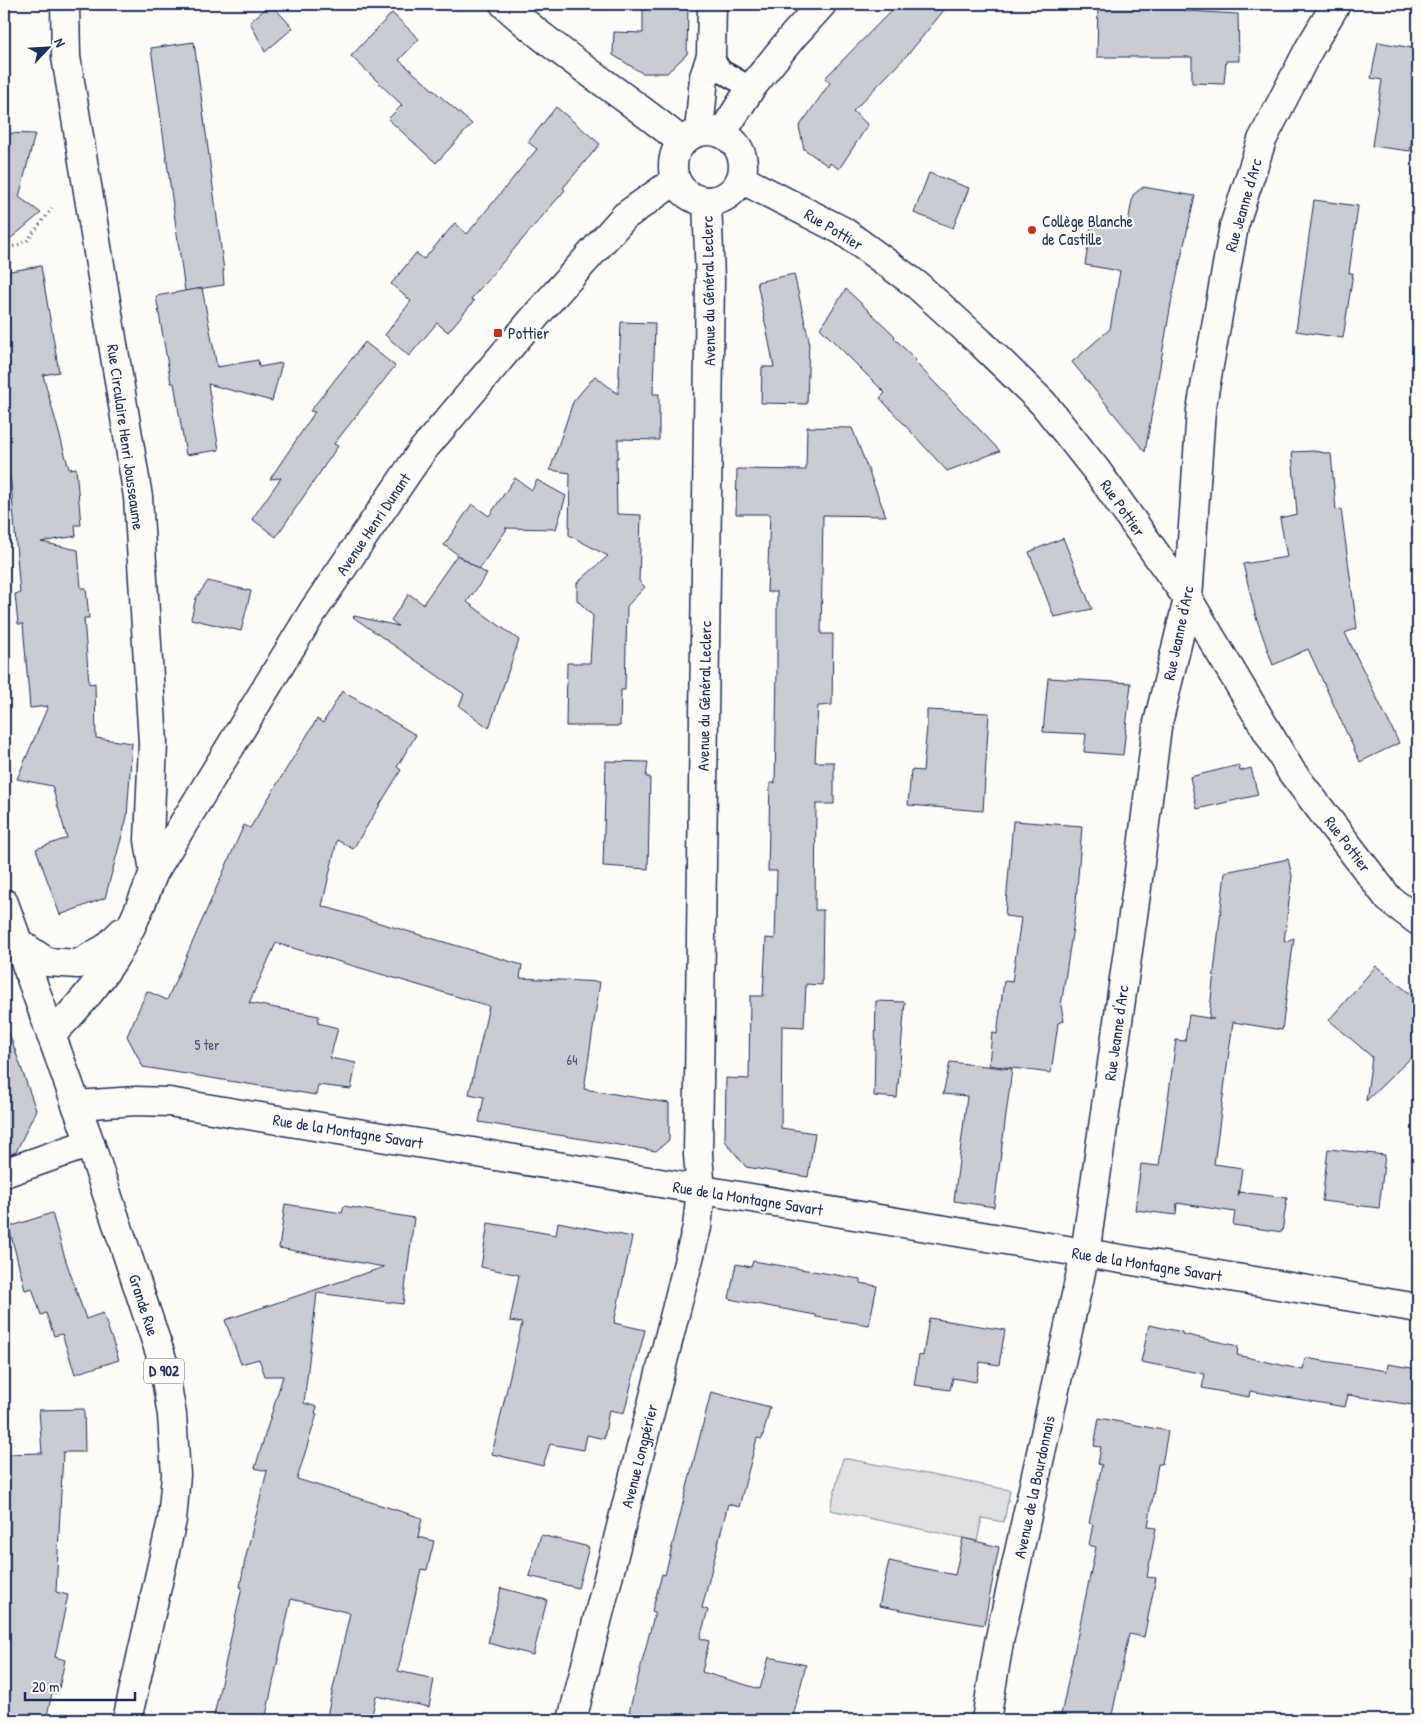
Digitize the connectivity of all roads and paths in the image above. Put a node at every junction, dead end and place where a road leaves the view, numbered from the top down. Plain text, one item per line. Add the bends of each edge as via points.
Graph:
1 (65, 4) edge
2 (504, 4) edge
3 (712, 4) edge
4 (822, 4) edge
5 (1336, 4) edge
6 (711, 56) junction
7 (752, 88) junction
8 (701, 136) junction
9 (742, 178) junction
10 (676, 180) junction
11 (707, 201) junction
12 (53, 208) dead end
13 (4, 250) edge
14 (1188, 599) junction
15 (154, 872) junction
16 (4, 903) edge
17 (135, 918) junction
18 (1418, 921) edge
19 (16, 941) junction
20 (51, 1035) junction
21 (76, 1105) junction
22 (90, 1143) junction
23 (4, 1173) edge
24 (701, 1190) junction
25 (1085, 1254) junction
26 (1418, 1308) edge
27 (126, 1720) edge
28 (572, 1720) edge
29 (986, 1720) edge

1 - 15 street, Rue Circulaire Henri Jousseaume via 66,57 138,497 153,743 150,840
2 - 8 street via 532,29 654,118
3 - 6 street
4 - 7 street
5 - 14 street, Rue Jeanne d'Arc via 1262,140 1234,226 1201,410
6 - 7 lane via 721,70
6 - 8 street via 704,77
7 - 8 street
8 - 9 street via 736,144 743,161
8 - 10 street via 676,153
9 - 11 street via 734,191 721,199
9 - 14 street, Rue Pottier via 843,231 917,285 980,342 1043,403 1097,471
10 - 11 street via 689,195
10 - 15 street, Avenue Henri Dunant via 625,216 422,451 313,611
11 - 24 street, Avenue du Général Leclerc via 710,279 698,1155
12 - 13 path via 26,242
14 - 18 street, Rue Pottier via 1292,771 1389,899
14 - 25 street, Rue Jeanne d'Arc via 1157,728
15 - 17 street, Avenue Henri Dunant
16 - 19 street, Grande Rue / D 902
17 - 19 street, Avenue Henri Dunant via 106,948 78,964 47,962
17 - 20 street, Avenue Henri Dunant via 114,959 91,991
19 - 20 street, Grande Rue / D 902
20 - 21 street, Grande Rue / D 902
21 - 22 street, Grande Rue / D 902
21 - 24 street, Rue de la Montagne Savart via 169,1102
22 - 23 street
22 - 27 street, Grande Rue / D 902 via 163,1362 175,1443 172,1520
24 - 25 street, Rue de la Montagne Savart
24 - 28 street, Avenue Longpérier via 697,1227
25 - 26 street, Rue de la Montagne Savart
25 - 29 street, Avenue de la Bourdonnais via 1000,1642

